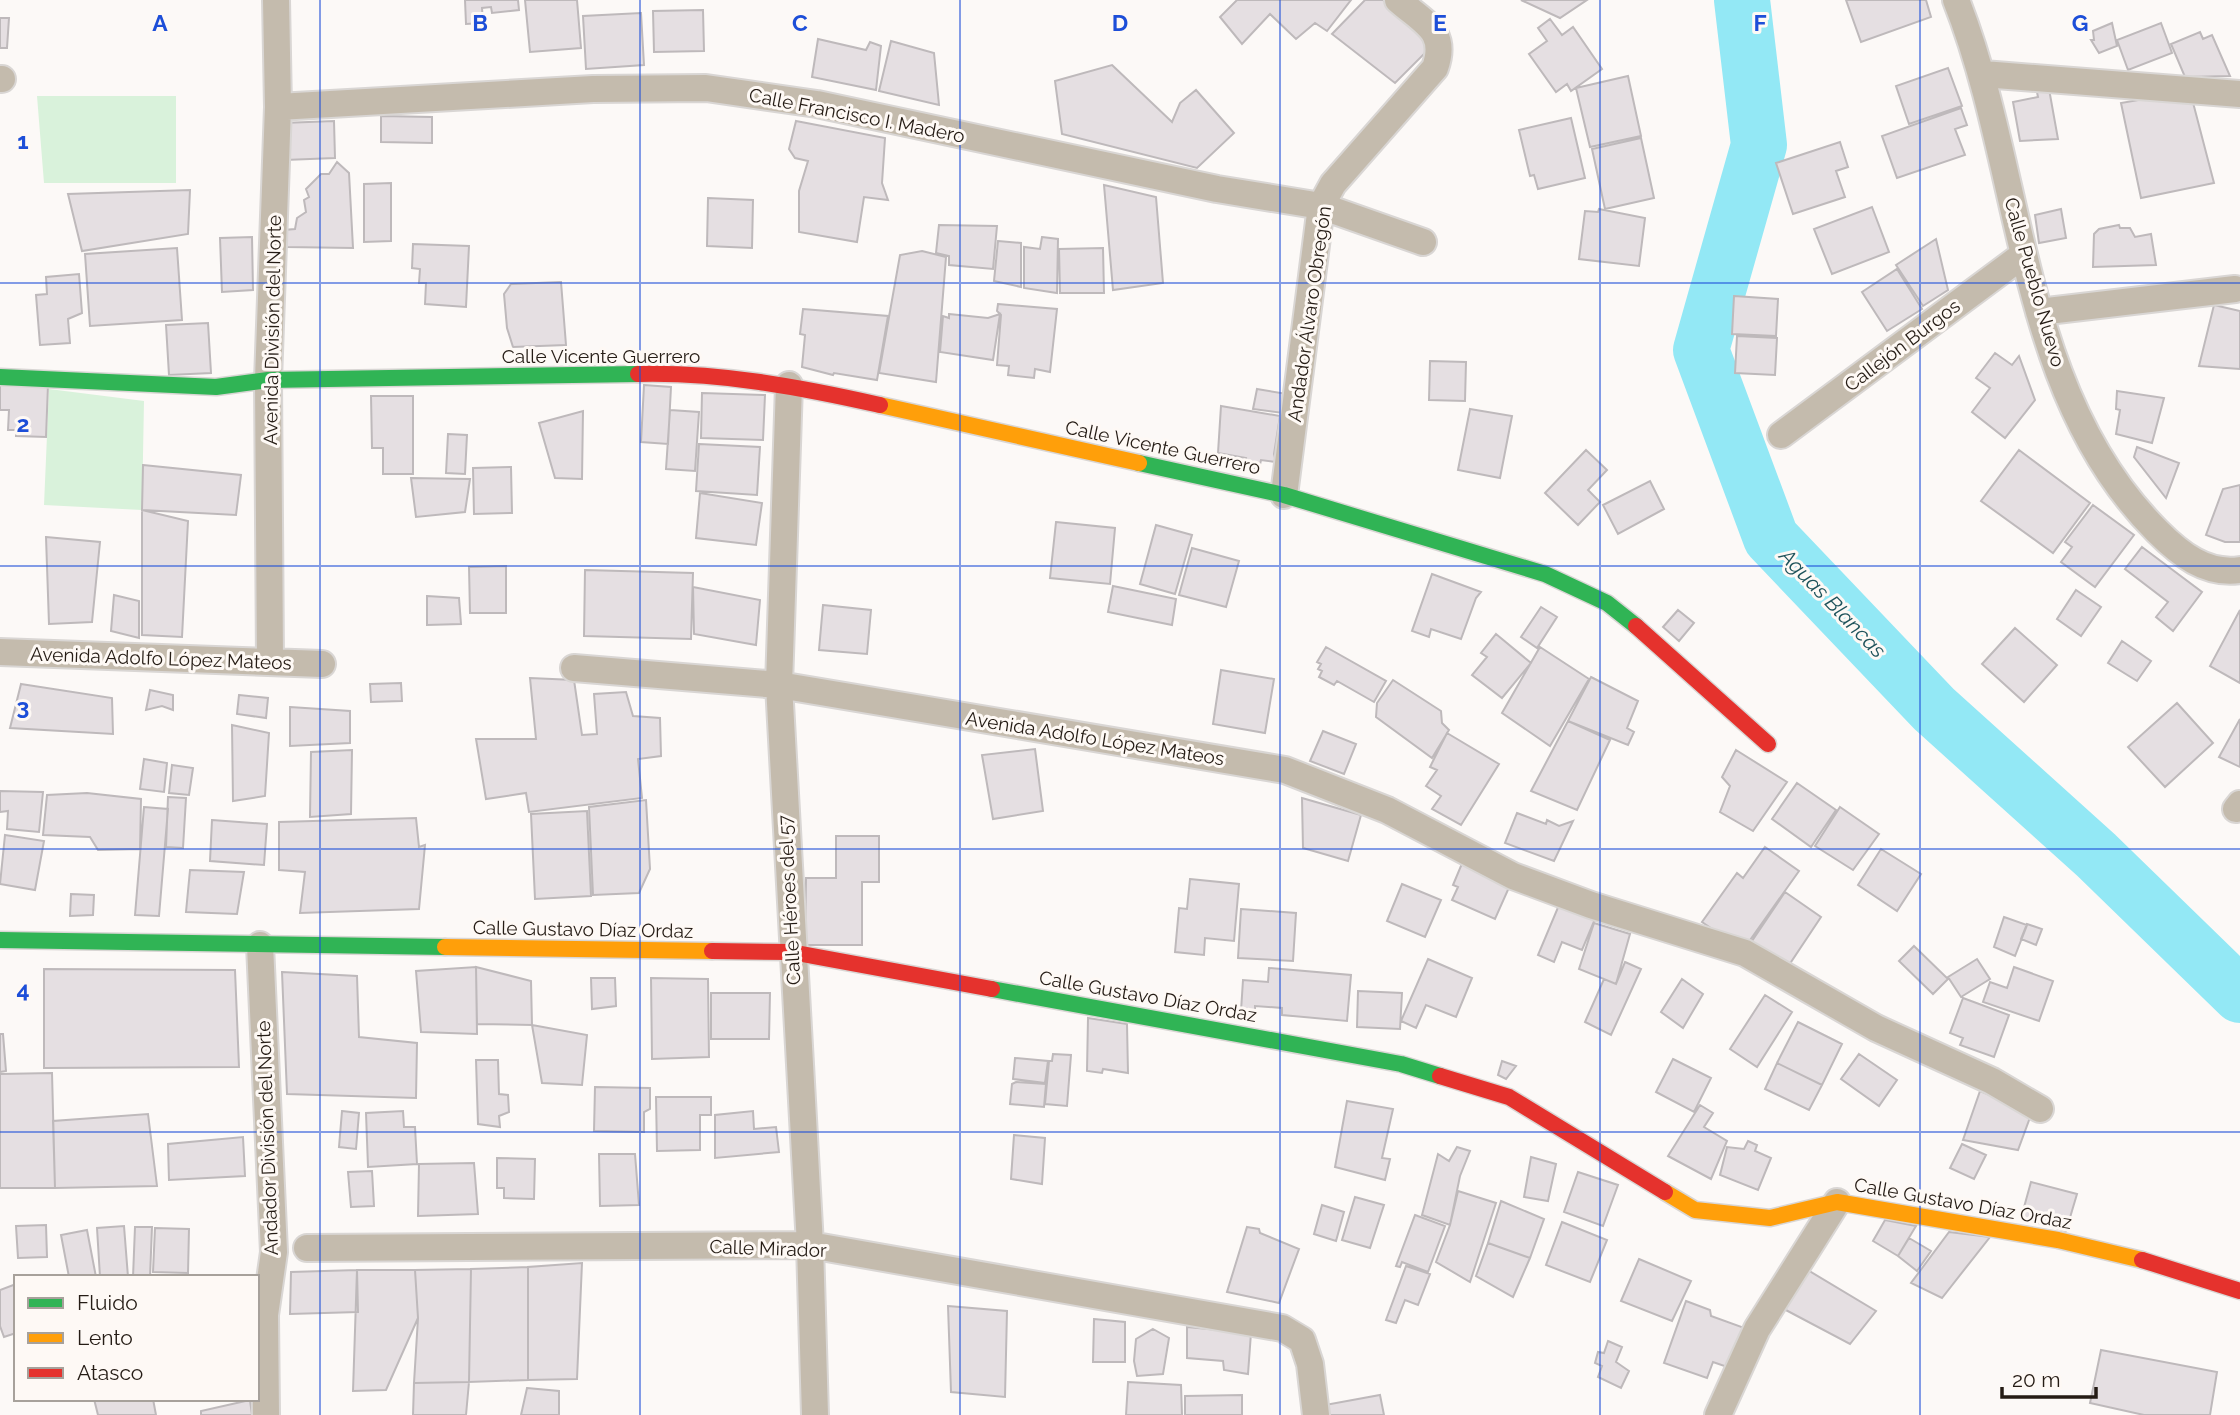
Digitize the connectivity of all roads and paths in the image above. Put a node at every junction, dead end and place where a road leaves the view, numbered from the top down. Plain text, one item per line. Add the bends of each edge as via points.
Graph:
1 (276, 0) edge
2 (1398, 0) edge
3 (1965, 5) edge
4 (1983, 74) junction
5 (2240, 94) edge
6 (278, 107) junction
7 (1321, 206) junction
8 (1423, 242) dead end
9 (2023, 255) junction
10 (2235, 289) dead end
11 (2039, 313) junction
12 (0, 377) edge
13 (268, 380) junction
14 (789, 385) junction
15 (1780, 435) dead end
16 (1284, 495) junction
17 (2240, 570) edge
18 (0, 652) edge
19 (270, 661) junction
20 (323, 664) dead end
21 (573, 668) dead end
22 (779, 685) junction
23 (1768, 744) dead end
24 (0, 940) edge
25 (260, 945) junction
26 (791, 952) junction
27 (2040, 1109) dead end
28 (1838, 1202) junction
29 (810, 1245) junction
30 (307, 1248) dead end
31 (2240, 1291) edge
32 (266, 1415) edge
33 (815, 1415) edge
34 (1316, 1415) edge
35 (1718, 1415) edge

1 - 6 street, Avenida División del Norte
2 - 7 street, Andador Álvaro Obregón via 1436,33 1442,48 1435,68 1333,184
3 - 4 street, Calle Pueblo Nuevo
4 - 5 street
4 - 9 street, Calle Pueblo Nuevo
6 - 7 street, Calle Francisco I. Madero via 593,89 706,88 817,104 1217,189
6 - 13 street, Avenida División del Norte
7 - 8 street, Calle Francisco I. Madero
7 - 16 street, Andador Álvaro Obregón
9 - 11 street, Calle Pueblo Nuevo
9 - 15 street, Callejón Burgos
10 - 11 street
11 - 17 street, Calle Pueblo Nuevo via 2065,386 2096,450 2141,515 2175,549 2204,567
12 - 13 street, Calle Vicente Guerrero via 216,387
13 - 14 street, Calle Vicente Guerrero via 674,373
13 - 19 street, Avenida División del Norte
14 - 16 street, Calle Vicente Guerrero
14 - 22 street, Calle Héroes del 57
16 - 23 street, Calle Vicente Guerrero via 1545,574 1607,603 1658,643
18 - 19 street, Avenida Adolfo López Mateos
19 - 20 street, Avenida Adolfo López Mateos
21 - 22 street, Avenida Adolfo López Mateos
22 - 26 street, Calle Héroes del 57
22 - 27 street, Avenida Adolfo López Mateos via 1285,770 1387,810 1513,876 1745,953 1876,1028 1992,1081
24 - 25 street, Calle Gustavo Díaz Ordaz
25 - 26 street, Calle Gustavo Díaz Ordaz
25 - 32 street, Andador División del Norte via 274,1252 265,1315
26 - 28 street, Calle Gustavo Díaz Ordaz via 1401,1064 1509,1097 1695,1210 1770,1218
26 - 29 street, Calle Héroes del 57
28 - 31 street, Calle Gustavo Díaz Ordaz via 2058,1240
28 - 35 street via 1757,1329
29 - 30 street, Calle Mirador
29 - 33 street, Calle Héroes del 57
29 - 34 street, Calle Mirador via 1282,1328 1302,1340 1310,1363

